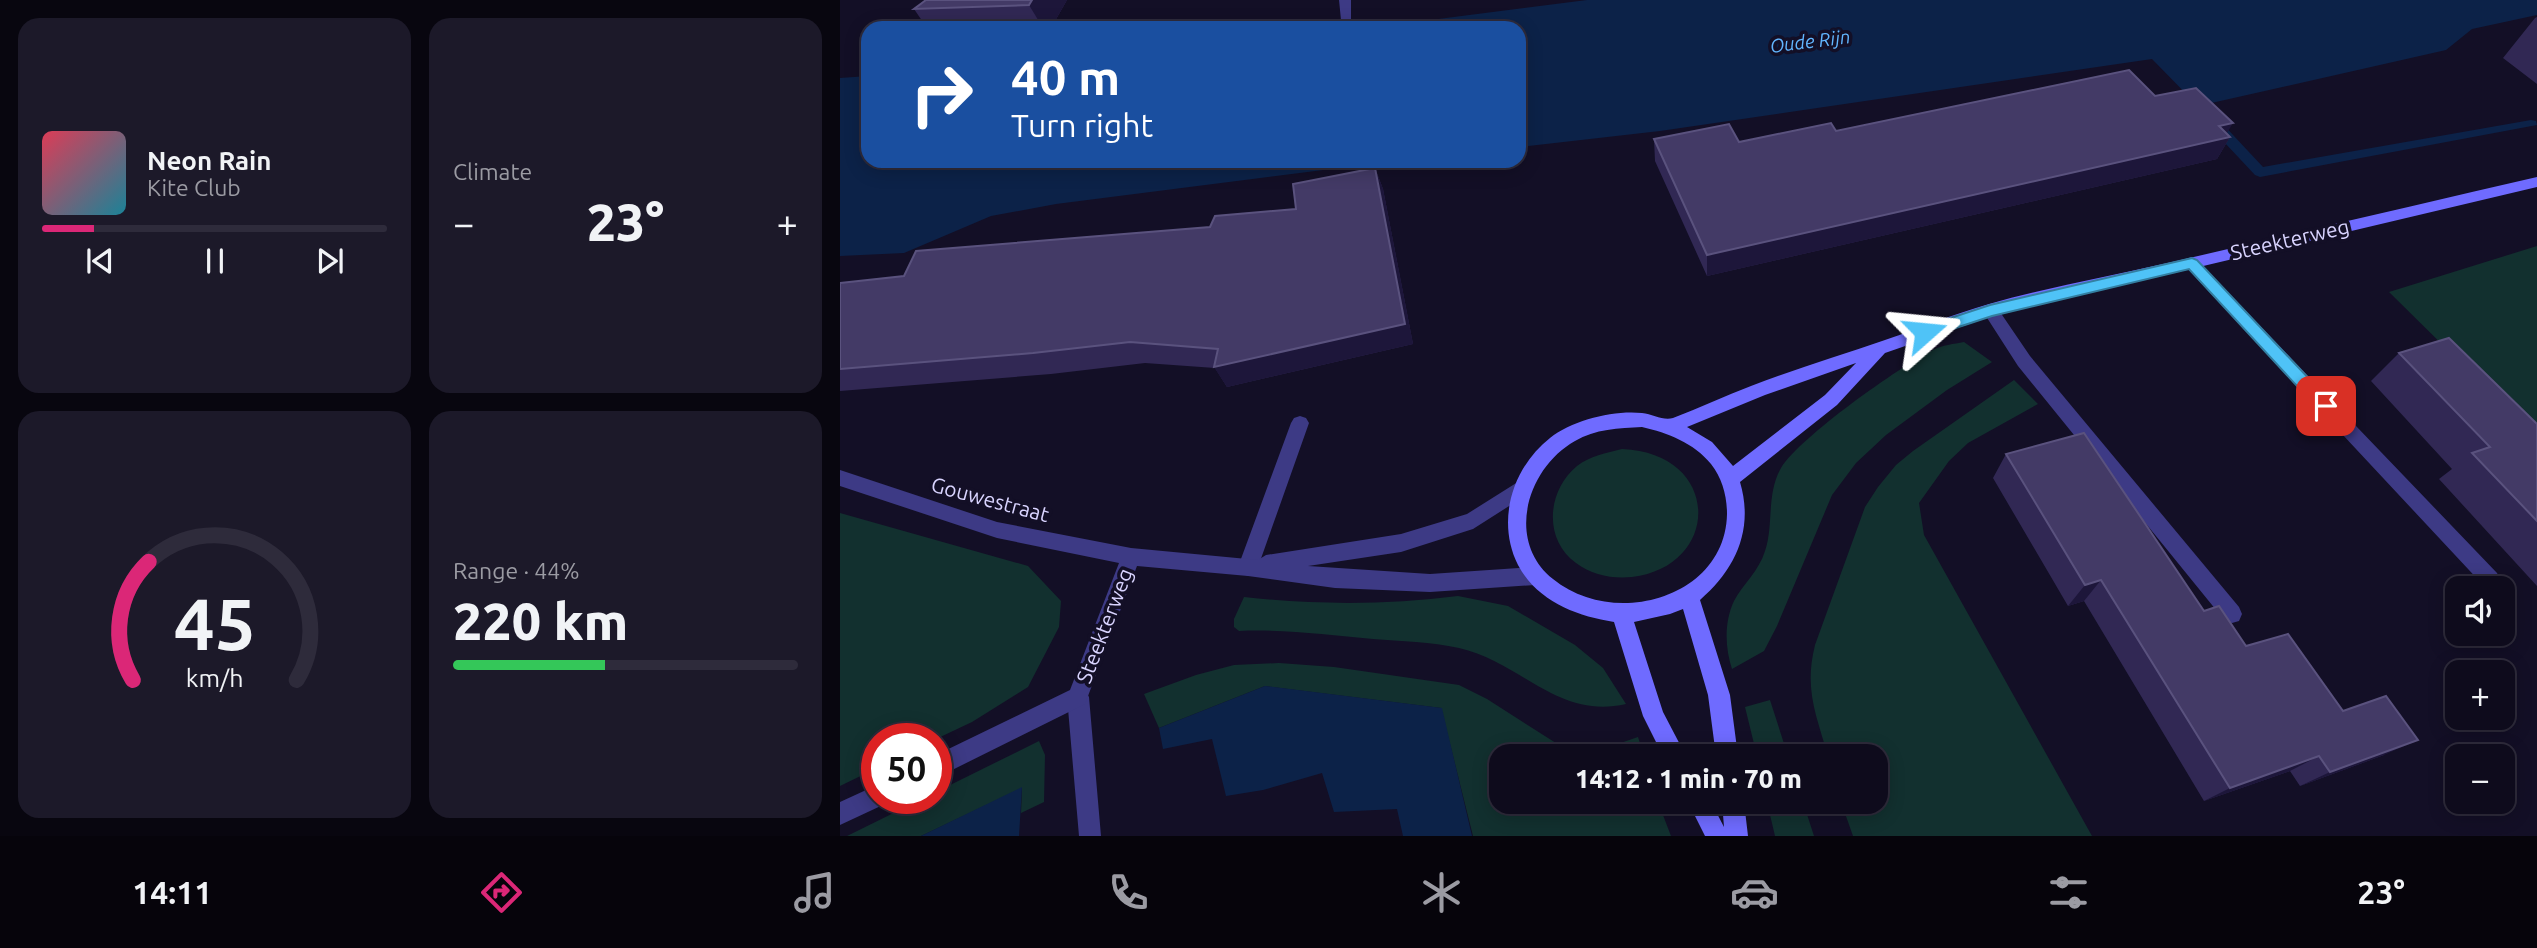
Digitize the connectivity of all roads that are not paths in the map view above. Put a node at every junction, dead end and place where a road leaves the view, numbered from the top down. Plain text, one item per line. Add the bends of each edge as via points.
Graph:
1 (1345, 0) edge
2 (1347, 20) dead end
3 (2537, 182) edge
4 (2192, 263) junction
5 (1990, 310) junction
6 (1882, 346) junction
7 (1300, 423) dead end
8 (1671, 426) junction
9 (840, 478) edge
10 (1730, 479) junction
11 (1521, 488) junction
12 (1131, 557) junction
13 (1248, 567) junction
14 (1535, 576) junction
15 (2487, 576) edge
16 (1689, 596) junction
17 (2232, 614) dead end
18 (1622, 615) junction
19 (1078, 696) junction
20 (1669, 744) edge
21 (1725, 744) edge
22 (952, 759) edge
23 (861, 804) edge
24 (840, 814) edge
25 (1705, 814) edge
26 (1734, 814) edge
27 (1090, 836) edge
28 (1717, 836) edge
29 (1737, 836) edge

1 - 2 street
3 - 4 main road, Steekterweg
4 - 5 main road, Steekterweg
4 - 15 street
5 - 6 main road, Steekterweg
5 - 17 street via 2024,361
6 - 8 main road, Steekterweg
6 - 10 main road, Steekterweg via 1831,400
7 - 13 street
8 - 10 main road via 1707,447
8 - 11 main road via 1643,420 1612,421 1583,429 1535,464
9 - 12 street, Gouwestraat via 997,530
10 - 16 main road via 1737,503 1736,529 1728,554
11 - 13 street, Steekterweg via 1473,521 1401,543
11 - 14 main road via 1515,518 1519,548
12 - 13 street, Steekterweg
12 - 19 street, Steekterweg
13 - 14 street, Steekterweg via 1335,579 1430,583
14 - 18 main road via 1558,596 1588,610
16 - 18 main road via 1657,610
16 - 21 main road via 1719,695
18 - 20 main road via 1654,716
19 - 22 street, Steekterweg
19 - 27 street
23 - 24 street
25 - 28 main road
26 - 29 main road

